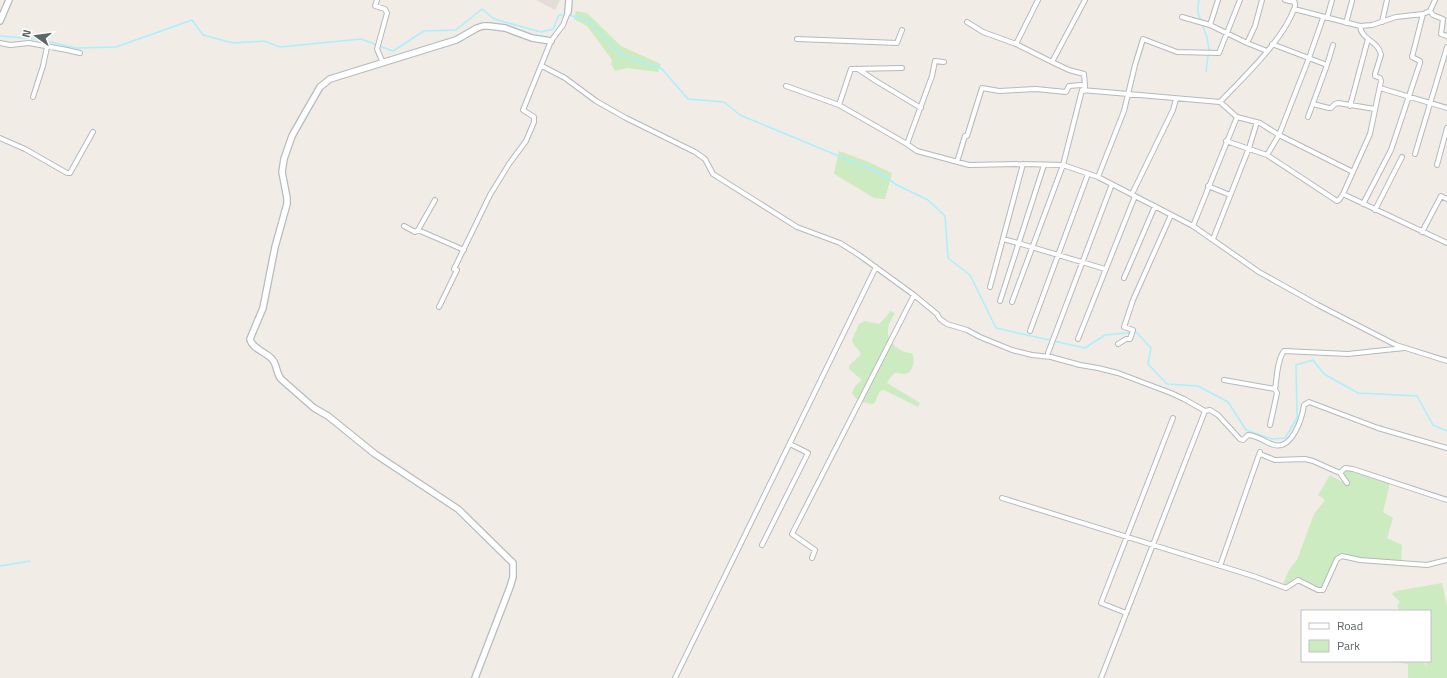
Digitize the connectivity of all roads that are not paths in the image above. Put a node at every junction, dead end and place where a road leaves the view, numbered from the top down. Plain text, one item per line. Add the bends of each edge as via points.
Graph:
1 (9, 0) edge
2 (377, 0) edge
3 (569, 0) edge
4 (1038, 0) edge
5 (1085, 0) edge
6 (1218, 0) edge
7 (1240, 0) edge
8 (1262, 0) edge
9 (1285, 0) edge
10 (1332, 0) edge
11 (1387, 0) edge
12 (1435, 0) edge
13 (1294, 1) edge
14 (1352, 1) dead end
15 (1294, 9) junction
16 (1430, 11) junction
17 (567, 14) joint
18 (1423, 14) junction
19 (1182, 17) dead end
20 (1325, 18) junction
21 (0, 21) edge
22 (966, 22) dead end
23 (1382, 22) junction
24 (1346, 23) junction
25 (1210, 26) junction
26 (1360, 26) junction
27 (902, 30) dead end
28 (1227, 33) junction
29 (1447, 36) edge
30 (796, 39) dead end
31 (1368, 39) junction
32 (551, 41) junction
33 (0, 43) edge
34 (1247, 43) junction
35 (1016, 44) junction
36 (1272, 44) junction
37 (1333, 45) dead end
38 (47, 47) junction
39 (1447, 47) edge
40 (1267, 51) junction
41 (80, 53) dead end
42 (1446, 56) edge
43 (1309, 58) junction
44 (384, 62) junction
45 (944, 62) dead end
46 (1052, 62) junction
47 (1327, 65) junction
48 (542, 66) junction
49 (902, 68) dead end
50 (858, 69) junction
51 (786, 86) dead end
52 (1085, 88) junction
53 (1380, 88) junction
54 (1129, 95) junction
55 (1409, 97) junction
56 (33, 98) dead end
57 (1176, 99) junction
58 (1220, 102) junction
59 (1430, 103) junction
60 (1313, 104) junction
61 (839, 105) junction
62 (1350, 106) junction
63 (921, 108) junction
64 (1447, 108) edge
65 (1375, 109) junction
66 (1237, 117) junction
67 (1308, 117) dead end
68 (1257, 122) junction
69 (1447, 128) edge
70 (93, 132) dead end
71 (1279, 135) junction
72 (0, 138) edge
73 (1226, 141) junction
74 (908, 144) junction
75 (1249, 148) junction
76 (1415, 154) dead end
77 (1267, 155) junction
78 (1402, 157) dead end
79 (957, 162) junction
80 (1023, 164) junction
81 (1044, 165) junction
82 (1063, 165) junction
83 (1437, 165) dead end
84 (1353, 172) junction
85 (1088, 174) junction
86 (1098, 177) junction
87 (1112, 184) junction
88 (1208, 186) junction
89 (1343, 194) junction
90 (1133, 195) junction
91 (1230, 195) junction
92 (1447, 199) edge
93 (436, 200) dead end
94 (1363, 204) junction
95 (1155, 206) junction
96 (1375, 210) junction
97 (1171, 215) junction
98 (404, 226) dead end
99 (1193, 226) junction
100 (418, 230) junction
101 (1422, 232) junction
102 (1003, 239) junction
103 (1213, 239) junction
104 (1018, 243) junction
105 (1447, 243) edge
106 (1033, 247) junction
107 (464, 250) junction
108 (1058, 255) junction
109 (1082, 262) junction
110 (876, 267) junction
111 (1105, 269) junction
112 (1124, 278) dead end
113 (990, 287) dead end
114 (914, 295) junction
115 (1000, 301) dead end
116 (1012, 302) dead end
117 (439, 307) dead end
118 (1030, 331) dead end
119 (1078, 340) dead end
120 (1118, 344) dead end
121 (1406, 348) junction
122 (1048, 353) dead end
123 (1447, 361) edge
124 (1224, 380) dead end
125 (1275, 389) junction
126 (1204, 411) junction
127 (1173, 418) dead end
128 (1270, 425) dead end
129 (790, 444) junction
130 (1447, 448) edge
131 (1340, 473) junction
132 (1347, 482) dead end
133 (1002, 498) dead end
134 (1447, 500) edge
135 (1126, 537) junction
136 (762, 545) dead end
137 (1152, 545) junction
138 (812, 558) dead end
139 (1447, 560) edge
140 (1220, 566) junction
141 (1126, 613) junction
142 (475, 678) edge
143 (675, 678) edge
144 (1101, 678) edge

1 - 21 street
2 - 44 street via 375,6 387,13 377,49
3 - 17 street
4 - 35 street
5 - 46 street
6 - 25 street
7 - 28 street
8 - 34 street
9 - 13 street
10 - 20 street
11 - 23 street
12 - 16 street
13 - 15 street
14 - 24 street
15 - 20 street
15 - 36 street via 1283,31
16 - 18 street
16 - 29 street via 1433,15 1444,18 1441,34
17 - 32 street
18 - 23 street via 1396,17
18 - 55 street via 1412,57 1420,63
19 - 25 street
20 - 24 street
20 - 43 street
22 - 35 street via 983,32
23 - 26 street
24 - 26 street
25 - 28 street
26 - 31 street via 1362,35
27 - 30 street via 897,43
28 - 34 street
28 - 54 street via 1219,53 1177,52 1144,39
31 - 53 street via 1377,46 1381,54 1375,74 1381,79
31 - 62 street
32 - 44 street via 532,38 505,28 483,26 456,40
32 - 48 street
33 - 38 street via 29,43
34 - 40 street
35 - 46 street
36 - 40 street
36 - 43 street
37 - 47 street
38 - 41 street
38 - 56 street
39 - 42 street
40 - 58 street
42 - 59 street
43 - 47 street
43 - 71 street
44 - 142 street via 330,79 320,87 292,136 282,166 287,204 264,303 250,339 252,345 273,359 281,380 380,458 458,509 513,563 510,587
45 - 63 street via 935,61
46 - 52 street via 1084,74
47 - 60 street
48 - 107 street via 523,110 534,117 526,141 490,195
48 - 110 street via 626,118 695,152 705,159 713,174 781,218 840,244
49 - 50 street
50 - 61 street via 851,69
50 - 63 street
51 - 61 street
52 - 54 street
52 - 79 street via 1081,85 1069,86 1066,92 982,88
52 - 82 street via 1082,90
53 - 55 street
53 - 65 street
54 - 57 street
54 - 86 street
55 - 59 street
55 - 94 street via 1391,150
57 - 58 street
57 - 90 street
58 - 66 street
59 - 64 street
59 - 76 street
60 - 62 street via 1329,108 1338,103
60 - 67 street
61 - 74 street
62 - 65 street
63 - 74 street
65 - 84 street via 1370,134
66 - 68 street
66 - 73 street
68 - 71 street
68 - 75 street
69 - 83 street
70 - 72 street via 70,173
71 - 77 street
71 - 84 street
73 - 75 street
73 - 88 street
74 - 79 street via 917,151
75 - 77 street
75 - 91 street
77 - 89 street via 1337,200
78 - 96 street
79 - 80 street via 969,165
80 - 81 street
80 - 102 street
81 - 82 street
81 - 104 street
82 - 85 street
82 - 106 street
84 - 89 street
85 - 86 street
85 - 108 street
86 - 87 street
87 - 90 street
87 - 109 street
88 - 91 street
88 - 99 street
89 - 94 street
90 - 95 street
90 - 111 street
91 - 103 street
92 - 101 street via 1441,196
93 - 100 street
94 - 96 street
95 - 97 street
95 - 112 street
96 - 101 street
97 - 99 street
97 - 120 street via 1133,300 1124,327 1133,330 1130,339
98 - 100 street via 414,232
99 - 103 street
100 - 107 street
101 - 105 street
102 - 104 street
102 - 113 street
103 - 121 street via 1259,272 1356,325
104 - 106 street
104 - 115 street
106 - 108 street
106 - 116 street
107 - 117 street
108 - 109 street
108 - 118 street
109 - 111 street
109 - 122 street
110 - 114 street
110 - 129 street
111 - 119 street
114 - 126 street via 947,324 967,330 986,340 1032,355 1118,373 1178,396
114 - 138 street via 792,534 815,550
121 - 123 street
121 - 125 street via 1348,354 1284,351 1278,367
124 - 125 street
125 - 128 street via 1277,393
126 - 130 street via 1210,410 1218,415 1242,440 1248,435 1256,436 1280,446 1293,436 1301,421 1304,405 1309,402 1378,428
126 - 137 street
127 - 135 street
129 - 136 street via 808,453
129 - 143 street
131 - 132 street
131 - 134 street via 1345,468 1353,468
131 - 140 street via 1313,461 1275,460 1260,453
133 - 135 street
135 - 137 street
135 - 141 street via 1101,603
137 - 140 street
137 - 141 street
139 - 140 street via 1428,564 1360,560 1342,556 1337,559 1321,591 1298,580 1286,588
141 - 144 street

